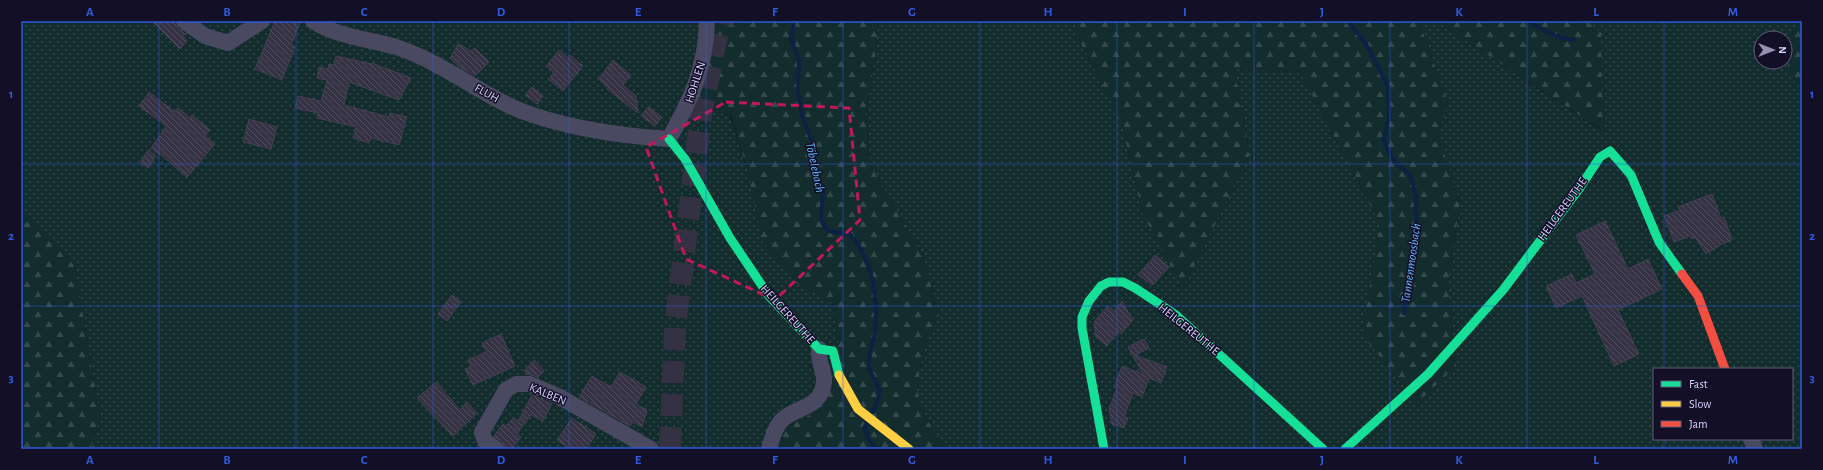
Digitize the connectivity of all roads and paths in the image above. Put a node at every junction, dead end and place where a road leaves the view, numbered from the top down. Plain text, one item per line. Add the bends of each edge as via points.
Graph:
1 (184, 21) edge
2 (262, 21) edge
3 (313, 21) edge
4 (707, 21) edge
5 (669, 139) junction
6 (819, 349) junction
7 (1725, 368) edge
8 (496, 449) edge
9 (651, 449) edge
10 (769, 449) edge
11 (909, 449) edge
12 (1104, 449) edge
13 (1323, 449) edge
14 (1345, 449) edge

1 - 2 street via 205,36 228,43
3 - 5 street, FLUH via 341,34 400,48 513,107 543,118 607,133
4 - 5 street, HOHLEN via 701,72 689,102
5 - 6 street, HEILGEREUTHE via 685,159 730,238 769,296
6 - 10 street via 819,360 825,379 822,392 810,406 782,420 774,432
6 - 11 street, HEILGEREUTHE via 833,352 839,375 858,410
7 - 14 street, HEILGEREUTHE via 1698,296 1659,242 1631,175 1610,151 1600,157 1503,290 1433,369
8 - 9 street, KALBEN via 485,440 482,432 506,390 516,384 530,384 558,396
12 - 13 street, HEILGEREUTHE via 1082,317 1089,301 1101,286 1109,282 1123,282 1176,315

